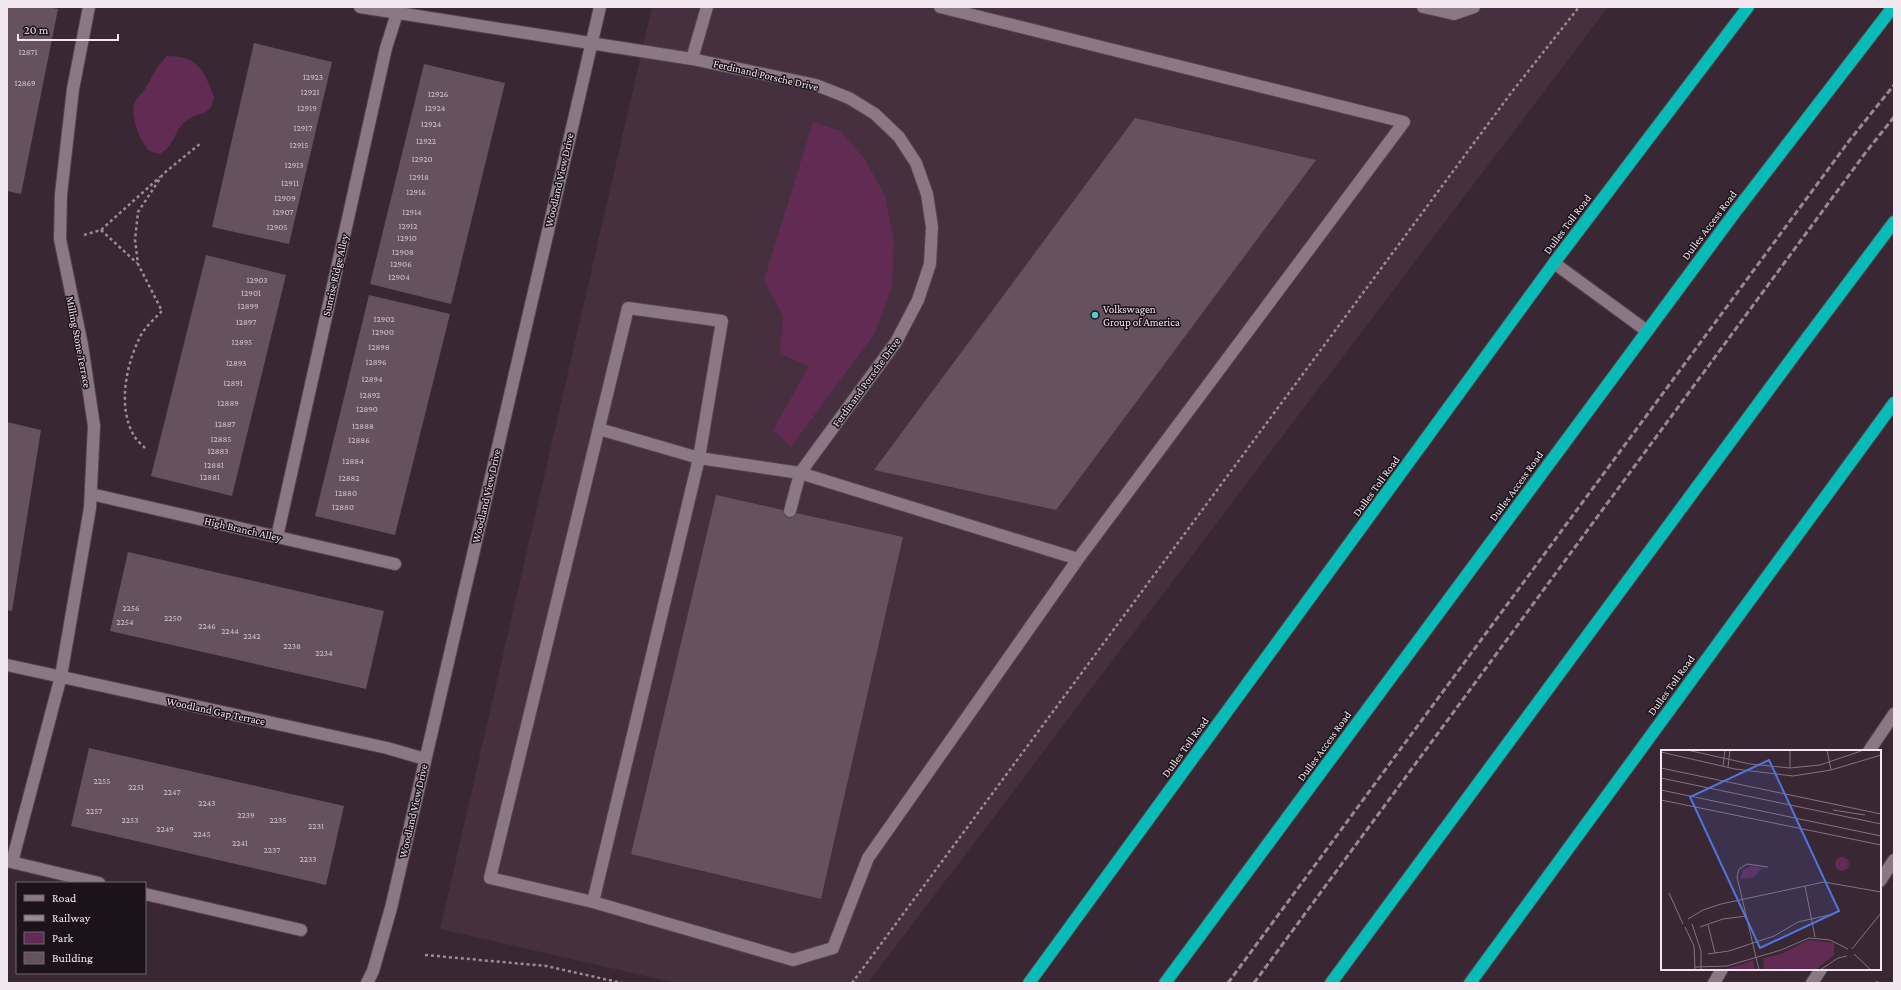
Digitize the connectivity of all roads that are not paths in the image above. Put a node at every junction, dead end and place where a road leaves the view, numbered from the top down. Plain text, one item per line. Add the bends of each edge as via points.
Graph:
1 (89, 7) edge
2 (360, 7) edge
3 (600, 7) edge
4 (707, 7) edge
5 (940, 7) edge
6 (1423, 7) edge
7 (1474, 7) edge
8 (1748, 7) edge
9 (1893, 7) edge
10 (398, 10) edge
11 (591, 43) junction
12 (692, 59) junction
13 (1894, 222) edge
14 (1554, 263) junction
15 (1647, 331) junction
16 (1894, 403) edge
17 (599, 429) junction
18 (699, 458) junction
19 (800, 473) junction
20 (91, 494) junction
21 (790, 511) dead end
22 (277, 537) junction
23 (1078, 559) junction
24 (395, 564) dead end
25 (7, 665) edge
26 (61, 676) junction
27 (1894, 714) edge
28 (1870, 750) edge
29 (425, 760) junction
30 (1894, 860) edge
31 (9, 861) edge
32 (1881, 880) edge
33 (94, 882) edge
34 (146, 894) edge
35 (593, 902) junction
36 (1374, 925) junction
37 (301, 930) dead end
38 (1721, 970) edge
39 (1820, 970) edge
40 (367, 983) edge
41 (1029, 983) edge
42 (1165, 983) edge
43 (1332, 983) edge
44 (1342, 983) edge
45 (1470, 983) edge
46 (1714, 983) edge
47 (1812, 983) edge

1 - 20 street, Milling Stone Terrace via 72,89 61,194 60,240 82,345 94,426
2 - 10 street, Ferdinand Porsche Drive
3 - 11 street, Woodland View Drive
4 - 12 street
5 - 23 street via 1404,122
6 - 7 street via 1454,14
8 - 14 highway, Dulles Toll Road
9 - 15 highway, Dulles Access Road
10 - 11 street, Ferdinand Porsche Drive
10 - 22 street, Sunrise Ridge Alley via 386,48
11 - 12 street, Ferdinand Porsche Drive
11 - 29 street, Woodland View Drive
12 - 19 street, Ferdinand Porsche Drive via 816,85 849,98 875,114 899,137 916,163 927,194 932,227 930,264 918,300 896,342
13 - 36 highway
14 - 15 street
14 - 41 highway, Dulles Toll Road
15 - 42 highway, Dulles Access Road
16 - 45 highway, Dulles Toll Road
17 - 18 street
17 - 18 street via 628,308 722,321
17 - 35 street via 490,878
18 - 19 street
18 - 35 street
19 - 21 street
19 - 23 street
20 - 22 street, High Branch Alley
20 - 26 street, Milling Stone Terrace
22 - 24 street, High Branch Alley
23 - 35 street via 868,858 833,948 793,960
25 - 26 street, Woodland Gap Terrace
26 - 29 street, Woodland Gap Terrace via 386,748
26 - 31 street, Milling Stone Terrace
27 - 28 street
29 - 40 street, Woodland View Drive via 391,908 373,971
30 - 32 street
31 - 33 street
34 - 37 street
36 - 43 highway
36 - 44 highway
38 - 46 street
39 - 47 street

